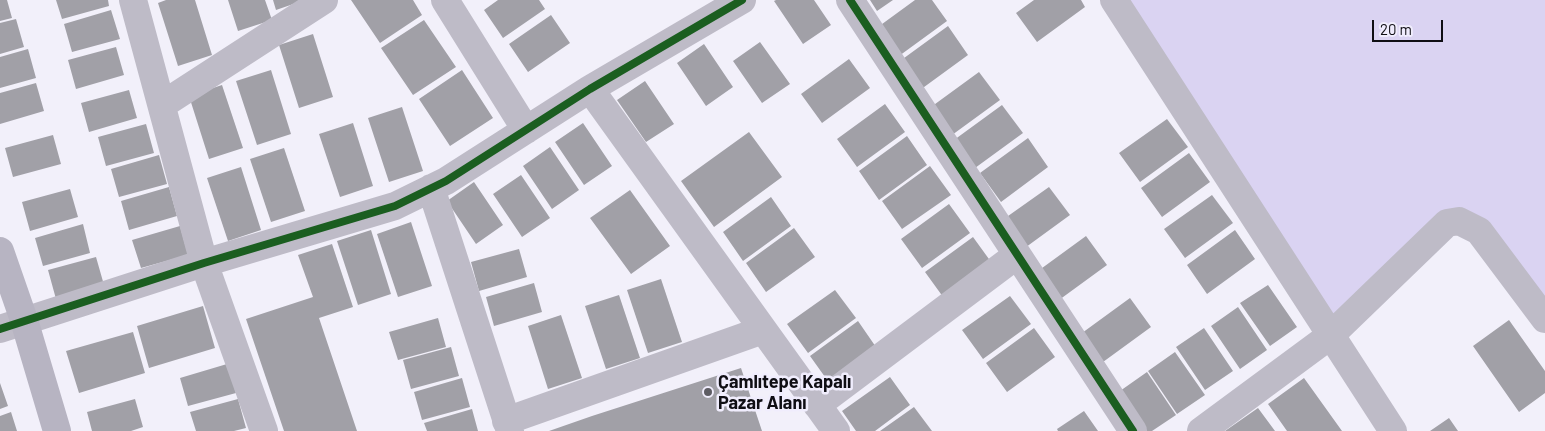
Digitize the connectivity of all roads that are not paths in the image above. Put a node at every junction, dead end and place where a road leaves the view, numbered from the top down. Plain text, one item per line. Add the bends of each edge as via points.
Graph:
1 (133, 0) edge
2 (324, 0) edge
3 (445, 0) edge
4 (742, 0) edge
5 (850, 0) edge
6 (1114, 0) edge
7 (590, 90) junction
8 (162, 105) junction
9 (526, 130) junction
10 (431, 188) junction
11 (0, 251) edge
12 (1017, 255) junction
13 (204, 263) junction
14 (1545, 319) edge
15 (12, 324) edge
16 (763, 330) junction
17 (1331, 335) junction
18 (817, 405) junction
19 (508, 426) edge
20 (57, 431) edge
21 (264, 431) edge
22 (836, 431) edge
23 (1133, 431) edge
24 (1200, 431) edge
25 (1393, 431) edge

1 - 8 street
2 - 8 street
3 - 9 street
4 - 7 street
5 - 12 street
6 - 17 street
7 - 9 street
7 - 16 street
8 - 13 street
9 - 10 street
10 - 13 street via 396,206
10 - 19 street
11 - 15 main road
12 - 18 street
12 - 23 street
13 - 15 street
13 - 21 street
14 - 17 street via 1479,231 1458,221 1447,223
15 - 20 main road
16 - 18 street
16 - 19 street
17 - 24 street
17 - 25 street
18 - 22 street

